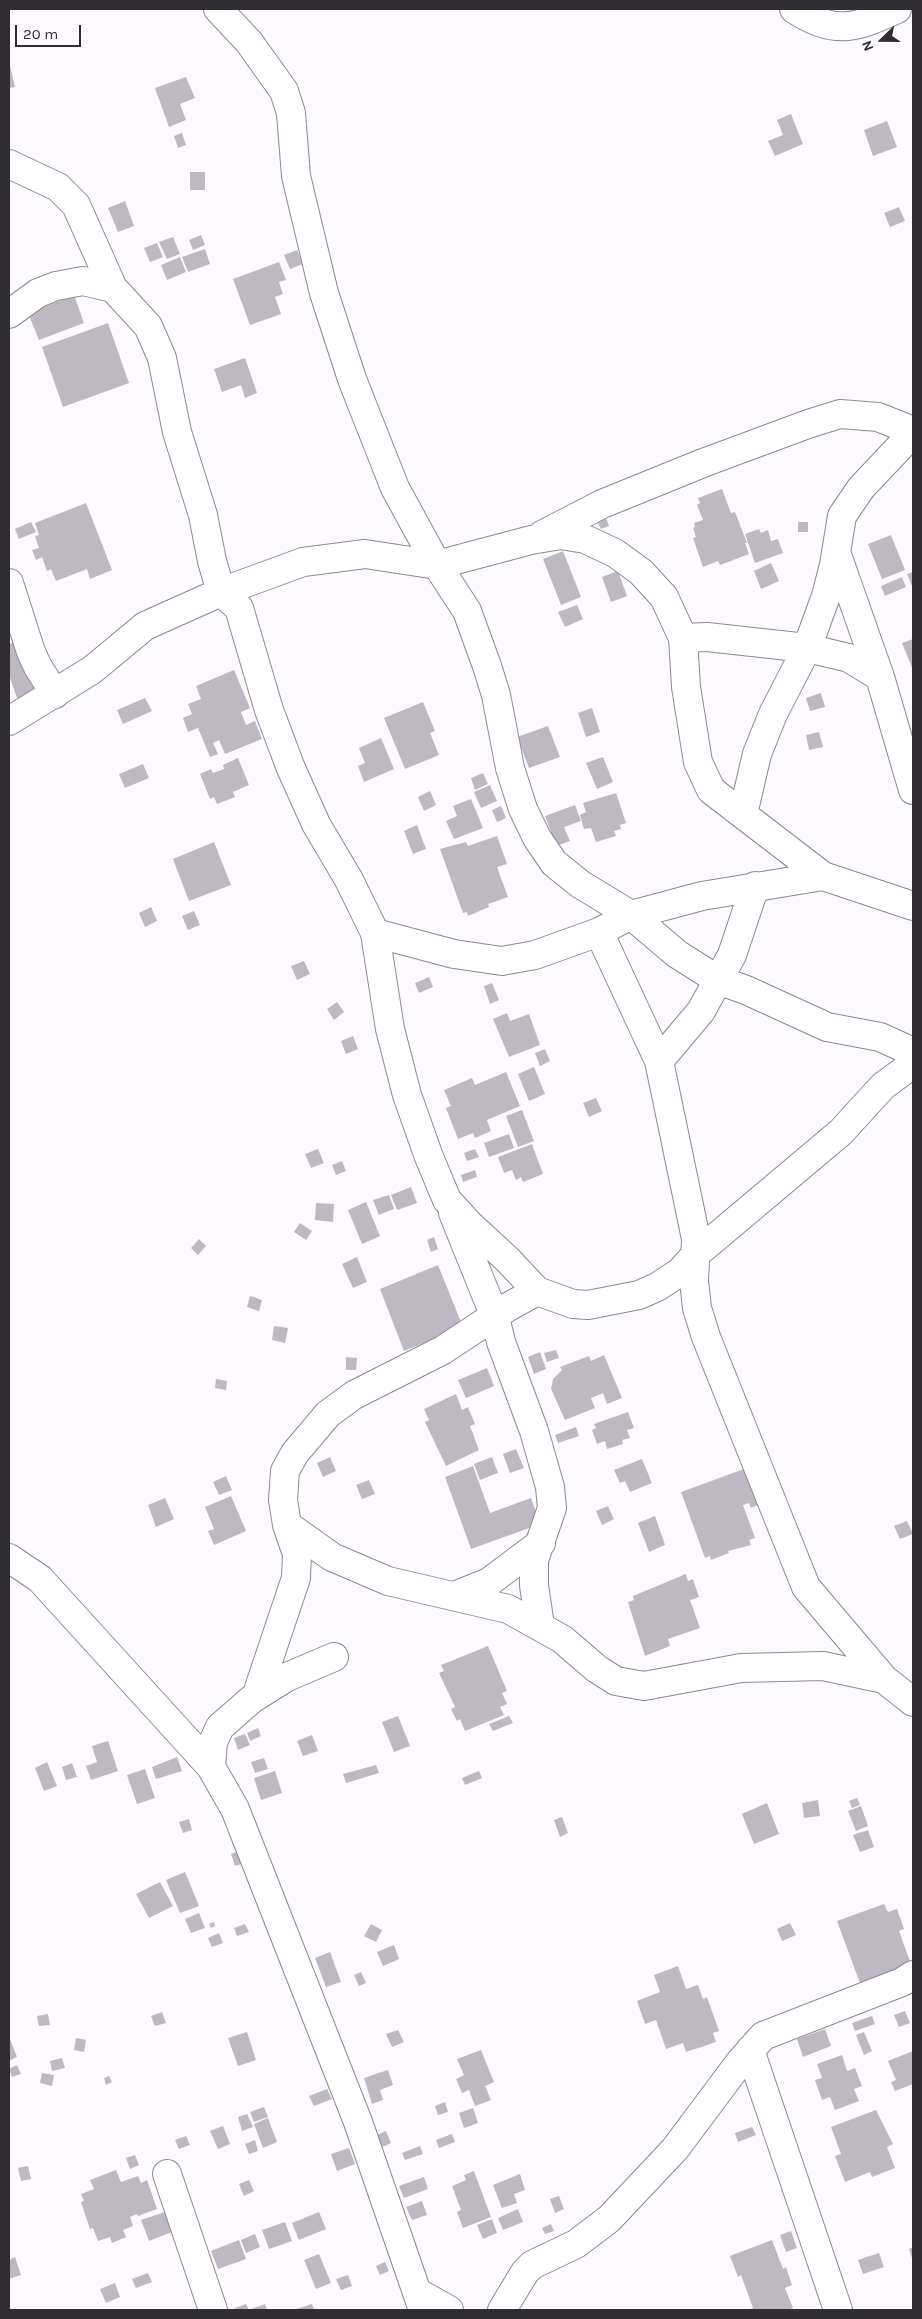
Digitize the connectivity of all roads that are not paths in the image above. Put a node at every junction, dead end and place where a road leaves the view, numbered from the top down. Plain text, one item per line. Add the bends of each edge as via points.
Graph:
1 (218, 9) edge
2 (794, 9) edge
3 (897, 9) edge
4 (9, 164) edge
5 (113, 288) junction
6 (9, 314) edge
7 (913, 432) edge
8 (531, 540) junction
9 (836, 552) junction
10 (437, 565) junction
11 (9, 583) edge
12 (221, 592) junction
13 (683, 638) junction
14 (807, 648) junction
15 (880, 676) junction
16 (55, 694) junction
17 (9, 721) edge
18 (913, 790) edge
19 (743, 814) junction
20 (823, 876) junction
21 (755, 886) junction
22 (913, 906) edge
23 (631, 915) junction
24 (598, 932) junction
25 (375, 933) junction
26 (718, 980) junction
27 (913, 1052) edge
28 (659, 1061) junction
29 (913, 1064) edge
30 (447, 1200) junction
31 (696, 1254) junction
32 (537, 1291) junction
33 (495, 1317) junction
34 (287, 1526) junction
35 (540, 1543) junction
36 (9, 1558) edge
37 (457, 1595) junction
38 (540, 1626) junction
39 (334, 1657) dead end
40 (884, 1679) junction
41 (259, 1688) dead end
42 (913, 1702) edge
43 (211, 1767) junction
44 (913, 1975) edge
45 (750, 2050) junction
46 (167, 2174) dead end
47 (420, 2301) edge
48 (212, 2310) edge
49 (449, 2310) edge
50 (502, 2310) edge
51 (838, 2310) edge

1 - 10 street via 254,49 284,91 291,113 296,176 324,293 352,379 394,488
2 - 3 street via 822,22 850,28
4 - 5 street via 58,187 76,205
5 - 6 street via 83,281 56,286 38,293
5 - 12 street via 148,326 162,358 177,432 203,516
7 - 8 street via 878,416 840,414 602,504
7 - 9 street via 852,499 842,516
8 - 10 street
8 - 13 street via 562,535 585,539 615,553 641,572 664,597
9 - 14 street via 826,596
9 - 15 street
10 - 12 street via 365,554 303,562
10 - 23 street via 467,611 496,695 510,768 523,809 537,838 560,868
11 - 16 street via 31,652
12 - 16 street via 146,626 92,670
12 - 25 street via 239,608 269,710 290,766 316,824
13 - 14 street via 708,637
13 - 19 street via 686,687 698,762 711,790
14 - 15 street via 849,658
14 - 19 street via 773,714 757,754
15 - 18 street
16 - 17 street
19 - 20 street
20 - 21 street
20 - 22 street
21 - 23 street
21 - 26 street via 732,955
23 - 24 street
23 - 26 street via 677,954
24 - 25 street via 535,956 502,961 454,954
24 - 28 street
25 - 30 street via 390,1029 407,1094
26 - 27 street via 827,1027 880,1037
26 - 28 street via 701,1011
28 - 31 street via 696,1239
29 - 31 street via 882,1086 841,1132
30 - 32 street
30 - 33 street
31 - 32 street via 680,1272 639,1296 588,1305 573,1304
31 - 40 street via 697,1308 737,1418 754,1451 806,1587
32 - 33 street
33 - 34 street via 443,1350 354,1395 328,1414 295,1453 285,1471 283,1500
33 - 35 street via 550,1487 552,1508
34 - 37 street via 332,1557 388,1581
34 - 41 street via 297,1554 296,1578
35 - 37 street via 490,1582
35 - 38 street via 534,1560
36 - 43 street via 40,1580
37 - 38 street via 508,1609
38 - 40 street via 616,1680 644,1686 741,1668 823,1666
39 - 43 street via 287,1677 252,1699 220,1727 213,1742
40 - 42 street
43 - 47 street via 235,1809 358,2122
44 - 45 street via 763,2036
45 - 50 street via 675,2149 609,2219 576,2244 532,2265
45 - 51 street
46 - 48 street
47 - 49 street

